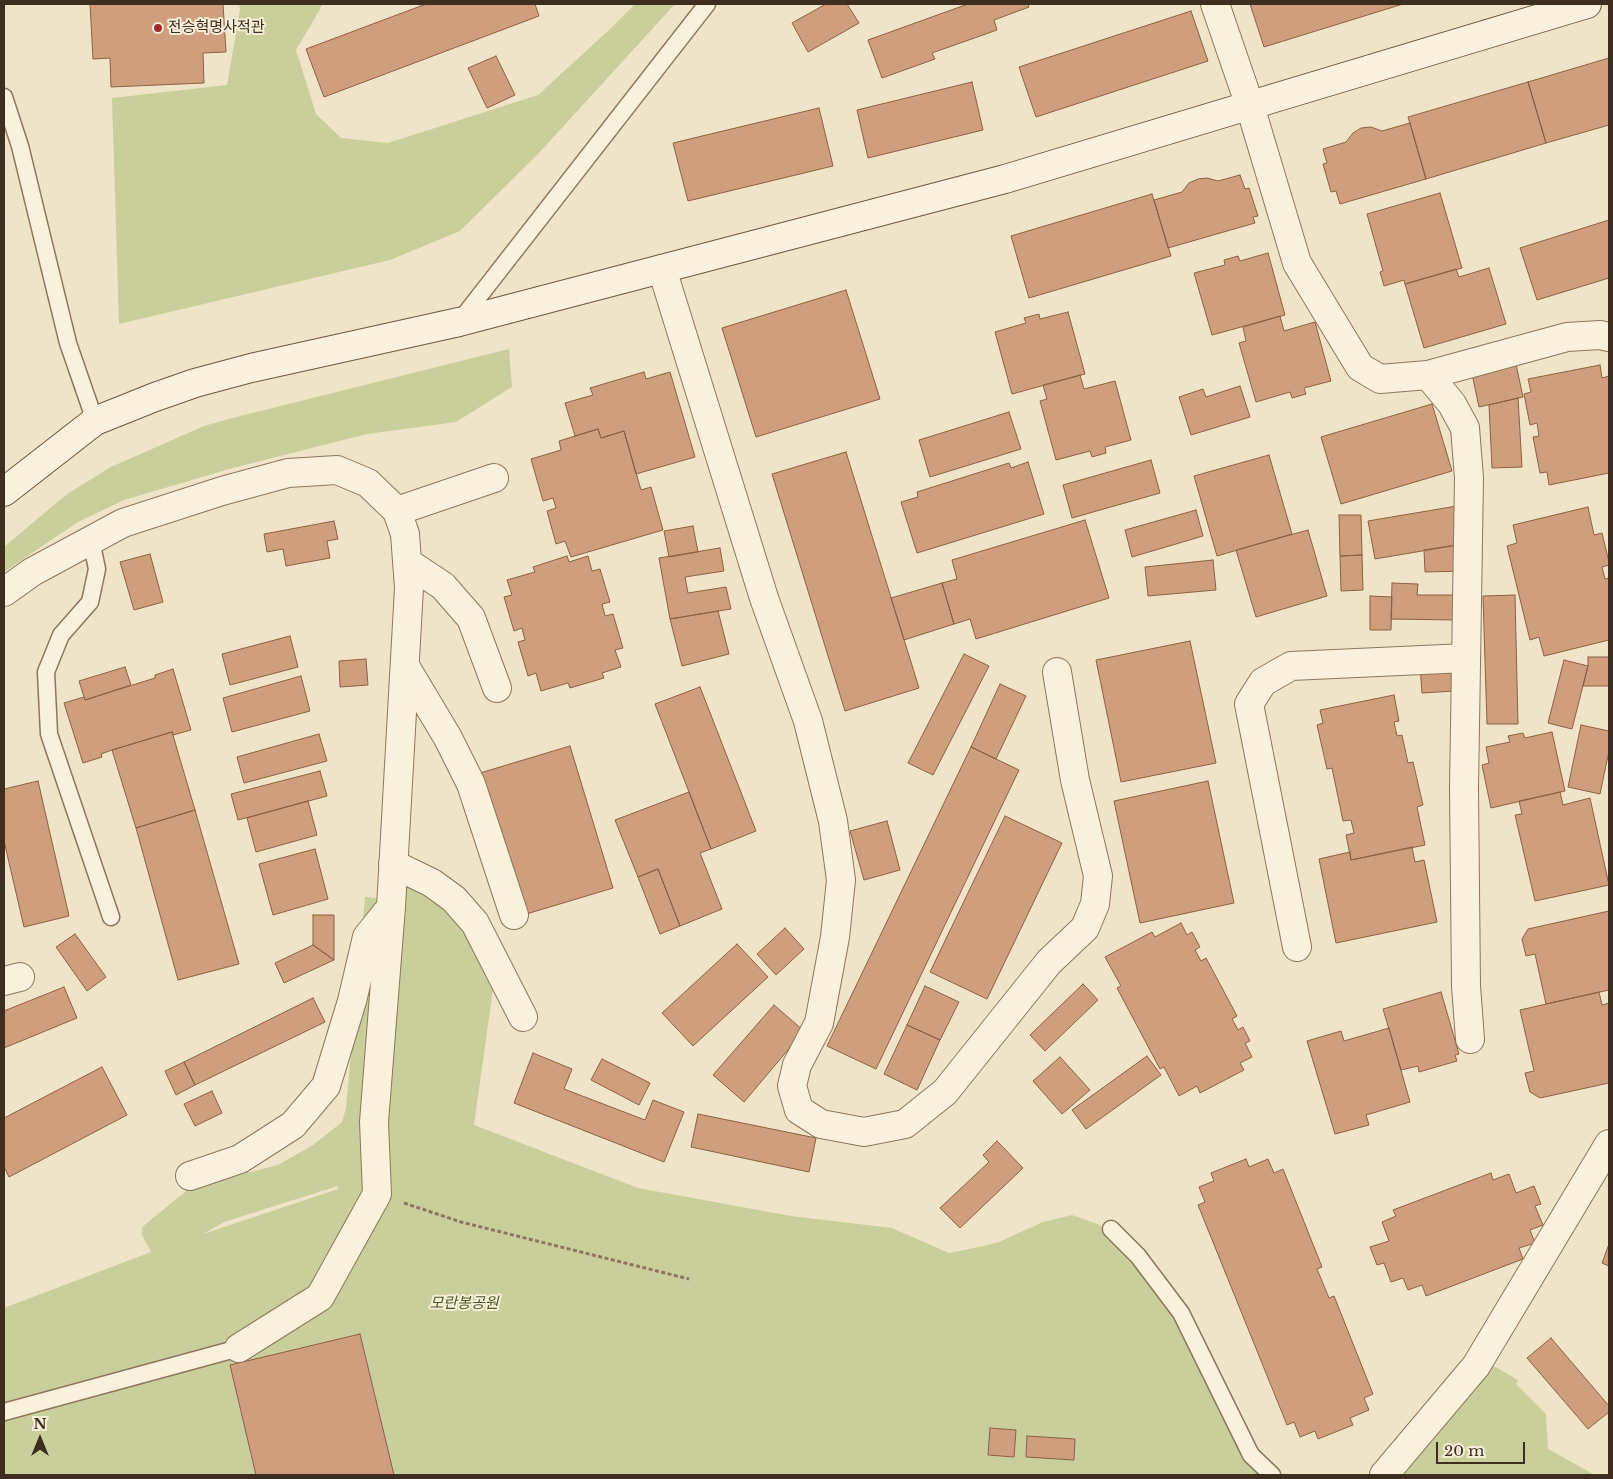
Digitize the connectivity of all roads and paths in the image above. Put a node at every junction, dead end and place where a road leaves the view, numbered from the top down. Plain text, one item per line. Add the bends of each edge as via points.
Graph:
1 (707, 4) edge
2 (1215, 4) edge
3 (1587, 4) edge
4 (4, 97) edge
5 (1250, 106) junction
6 (662, 269) junction
7 (459, 322) junction
8 (1609, 337) edge
9 (1428, 375) junction
10 (95, 421) junction
11 (494, 478) dead end
12 (4, 492) edge
13 (397, 511) junction
14 (91, 540) junction
15 (407, 562) junction
16 (4, 592) edge
17 (1466, 658) junction
18 (405, 666) junction
19 (1057, 672) dead end
20 (497, 688) dead end
21 (393, 864) junction
22 (391, 907) junction
23 (514, 915) dead end
24 (111, 917) dead end
25 (1297, 947) dead end
26 (523, 1017) dead end
27 (1470, 1039) dead end
28 (1609, 1144) edge
29 (190, 1176) dead end
30 (377, 1194) junction
31 (1111, 1229) dead end
32 (689, 1279) dead end
33 (239, 1348) joint
34 (4, 1412) edge
35 (1272, 1475) edge
36 (1384, 1475) edge

1 - 7 lane
2 - 5 street
3 - 5 street
4 - 10 lane via 20,146 68,343
5 - 6 street via 1005,180
5 - 9 street via 1297,263 1360,367 1380,379
6 - 7 street
6 - 19 street via 764,598 808,721 833,821 841,880 835,937 819,1023 798,1065 792,1086 799,1110 821,1124 864,1132 905,1124 945,1092 1049,962 1085,928 1095,904 1098,876 1075,780
7 - 10 street via 195,383
8 - 9 street via 1567,337
9 - 17 street via 1452,404 1465,428 1469,478
10 - 12 street
11 - 13 street
13 - 14 street via 368,483 337,470 288,472 123,523
13 - 15 street via 405,534
14 - 16 street via 32,572
14 - 24 lane via 97,569 90,602 61,635 46,672 49,734
15 - 18 street
15 - 20 street via 443,586 471,618
17 - 25 street via 1291,666 1263,682 1249,704
17 - 27 street via 1464,808 1466,986
18 - 21 street
18 - 23 street via 471,784
21 - 22 street
21 - 26 street via 432,883 454,899 475,923
22 - 29 street via 367,937 352,1001 326,1086 292,1125 240,1159
22 - 30 street via 374,1122
28 - 36 street via 1476,1366
30 - 32 path via 461,1222
30 - 33 street via 320,1297
31 - 35 lane via 1138,1256 1181,1314 1251,1455
33 - 34 lane

